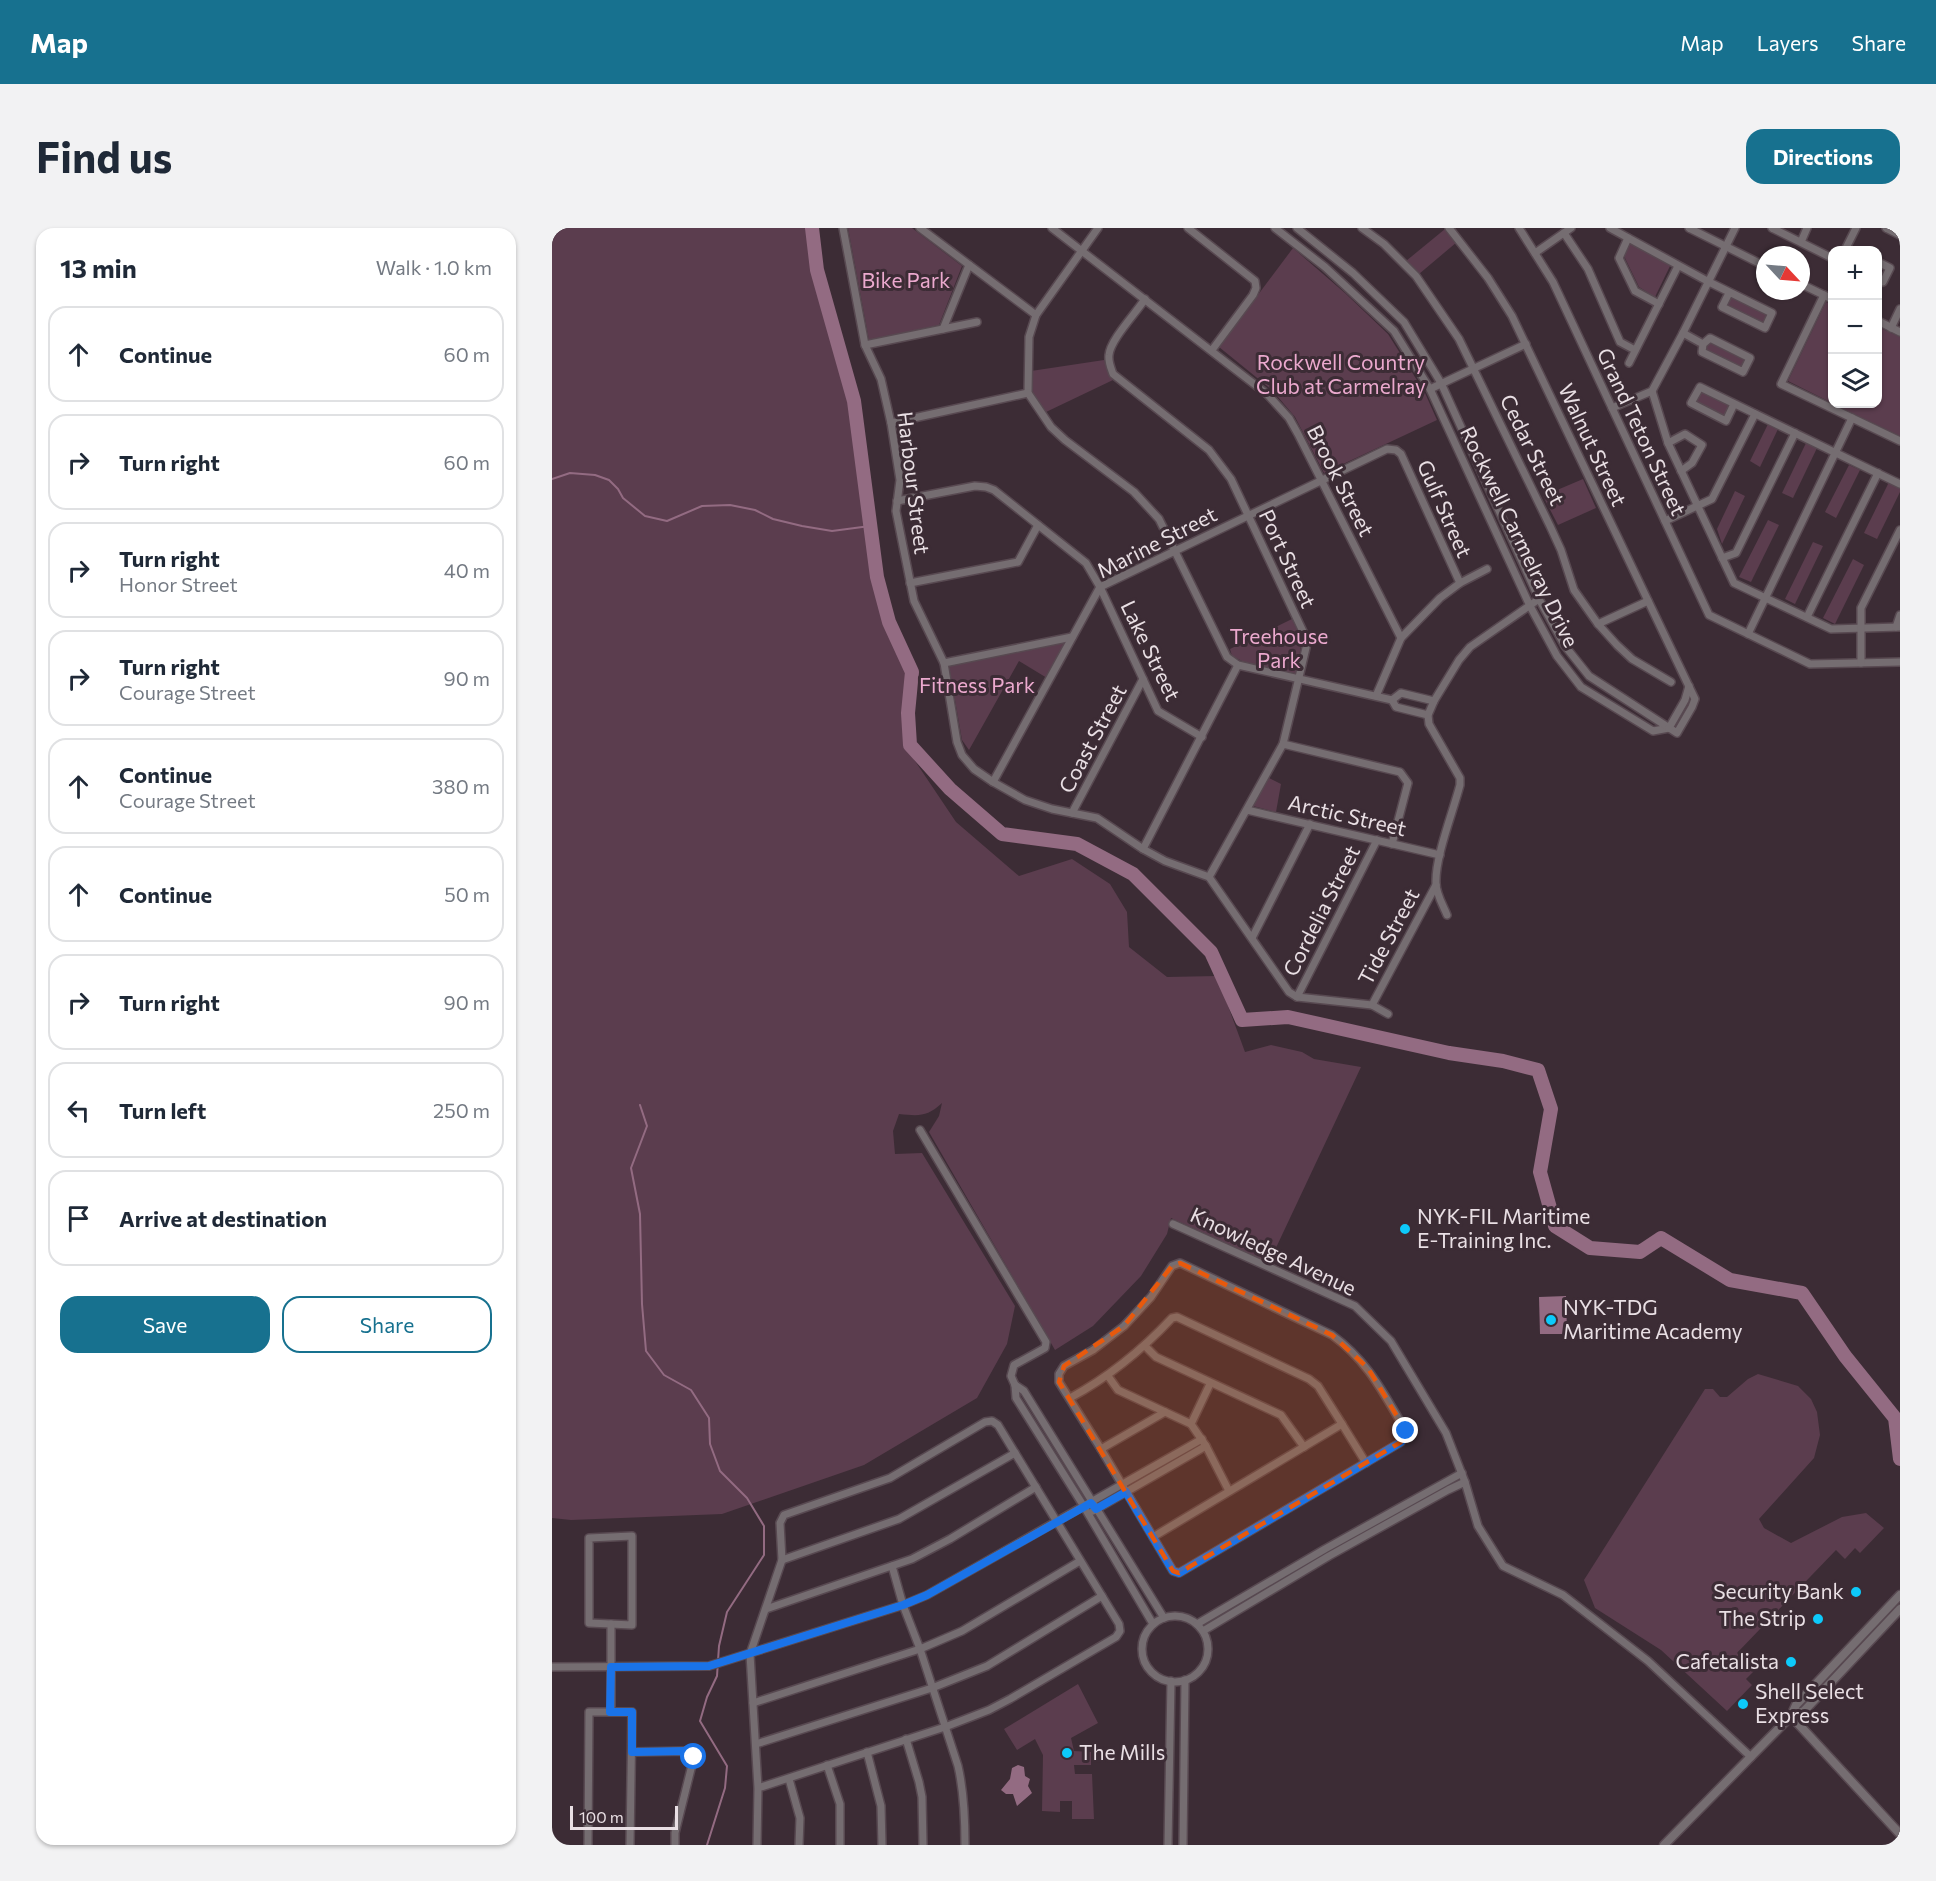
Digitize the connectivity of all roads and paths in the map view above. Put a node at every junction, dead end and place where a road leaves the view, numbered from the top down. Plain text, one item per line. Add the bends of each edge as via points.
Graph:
1 (843, 228) edge
2 (920, 228) edge
3 (1052, 228) edge
4 (1098, 228) edge
5 (1188, 228) edge
6 (1275, 228) edge
7 (1297, 228) edge
8 (1362, 228) edge
9 (1449, 228) edge
10 (1519, 228) edge
11 (1571, 228) edge
12 (1610, 228) edge
13 (1689, 228) edge
14 (1735, 228) edge
15 (1772, 228) edge
16 (1808, 228) edge
17 (1856, 228) edge
18 (1886, 228) edge
19 (1564, 233) junction
20 (1900, 235) edge
21 (1628, 238) junction
22 (1801, 242) junction
23 (1847, 246) edge
24 (1727, 248) junction
25 (1082, 251) junction
26 (1535, 253) junction
27 (1828, 256) edge
28 (1756, 262) edge
29 (1882, 264) edge
30 (969, 265) junction
31 (1678, 266) junction
32 (1882, 278) edge
33 (1709, 282) junction
34 (1810, 288) edge
35 (1729, 293) junction
36 (1824, 295) junction
37 (1828, 297) edge
38 (1145, 299) junction
39 (1659, 304) junction
40 (1900, 309) edge
41 (1036, 315) junction
42 (977, 322) dead end
43 (1882, 323) edge
44 (1891, 328) junction
45 (943, 329) junction
46 (1900, 332) edge
47 (1683, 333) junction
48 (1526, 344) junction
49 (1703, 344) junction
50 (865, 345) junction
51 (1212, 350) junction
52 (1635, 350) junction
53 (1629, 363) dead end
54 (1474, 368) junction
55 (1441, 384) junction
56 (1430, 389) junction
57 (1652, 391) junction
58 (1028, 393) junction
59 (1734, 404) junction
60 (1611, 408) junction
61 (1755, 414) junction
62 (1852, 418) junction
63 (891, 423) junction
64 (1795, 433) junction
65 (1900, 441) edge
66 (1668, 443) junction
67 (1396, 450) joint
68 (1835, 453) junction
69 (1681, 471) junction
70 (1878, 473) junction
71 (1322, 480) junction
72 (1900, 484) edge
73 (897, 501) junction
74 (1698, 507) junction
75 (1248, 515) junction
76 (1665, 521) junction
77 (1038, 525) junction
78 (1900, 530) edge
79 (1892, 547) junction
80 (1173, 550) junction
81 (1900, 551) edge
82 (1722, 558) junction
83 (1487, 569) dead end
84 (910, 583) junction
85 (1460, 583) junction
86 (1100, 587) junction
87 (1766, 597) junction
88 (1539, 598) junction
89 (1648, 601) junction
90 (1530, 606) junction
91 (1900, 615) edge
92 (1807, 617) junction
93 (1598, 624) junction
94 (1898, 627) edge
95 (1861, 628) junction
96 (1748, 634) junction
97 (1072, 637) junction
98 (1401, 638) junction
99 (1900, 662) edge
100 (944, 663) junction
101 (1861, 663) junction
102 (1238, 665) junction
103 (1143, 679) junction
104 (1299, 679) junction
105 (1671, 682) dead end
106 (1689, 686) junction
107 (1376, 696) junction
108 (1392, 699) junction
109 (1434, 701) junction
110 (1428, 716) junction
111 (1669, 728) junction
112 (1202, 737) junction
113 (1283, 744) junction
114 (993, 782) junction
115 (1247, 810) junction
116 (1072, 813) junction
117 (1310, 824) junction
118 (1377, 840) junction
119 (1392, 844) junction
120 (1143, 849) junction
121 (1440, 855) junction
122 (1209, 877) junction
123 (1436, 885) junction
124 (1448, 915) dead end
125 (1252, 938) junction
126 (1297, 997) junction
127 (1372, 1005) junction
128 (1388, 1014) dead end
129 (920, 1130) dead end
130 (1173, 1224) dead end
131 (1145, 1346) junction
132 (1108, 1376) junction
133 (1210, 1383) junction
134 (1015, 1385) junction
135 (1070, 1398) junction
136 (1165, 1412) junction
137 (1191, 1424) junction
138 (1342, 1424) junction
139 (1204, 1443) junction
140 (1304, 1447) junction
141 (1101, 1449) junction
142 (1015, 1453) junction
143 (1366, 1463) junction
144 (1462, 1473) junction
145 (1465, 1482) junction
146 (1121, 1484) junction
147 (1036, 1487) junction
148 (1228, 1491) junction
149 (1126, 1492) junction
150 (1094, 1506) junction
151 (1086, 1510) junction
152 (1058, 1521) junction
153 (1153, 1537) junction
154 (782, 1560) junction
155 (1080, 1561) junction
156 (892, 1566) junction
157 (1900, 1595) edge
158 (1101, 1596) junction
159 (903, 1605) junction
160 (1890, 1605) junction
161 (766, 1608) junction
162 (1899, 1610) edge
163 (1164, 1618) junction
164 (611, 1624) junction
165 (1153, 1624) junction
166 (1197, 1624) junction
167 (1203, 1631) junction
168 (920, 1649) junction
169 (750, 1654) junction
170 (552, 1667) edge
171 (611, 1667) junction
172 (1185, 1680) junction
173 (1171, 1682) junction
174 (932, 1688) junction
175 (753, 1703) junction
176 (610, 1712) junction
177 (1791, 1716) junction
178 (945, 1727) junction
179 (906, 1739) junction
180 (756, 1744) junction
181 (632, 1752) junction
182 (867, 1752) junction
183 (1751, 1757) junction
184 (827, 1765) junction
185 (1170, 1769) junction
186 (1184, 1770) junction
187 (789, 1779) junction
188 (758, 1788) junction
189 (1170, 1798) junction
190 (1184, 1798) junction
191 (1900, 1834) edge
192 (588, 1845) edge
193 (630, 1845) edge
194 (675, 1845) edge
195 (758, 1845) edge
196 (799, 1845) edge
197 (840, 1845) edge
198 (882, 1845) edge
199 (923, 1845) edge
200 (965, 1845) edge
201 (1168, 1845) edge
202 (1183, 1845) edge
203 (1664, 1845) edge

1 - 50 street, Harbour Street
2 - 30 street
3 - 25 street, Brook Street
4 - 25 street
5 - 51 street via 1256,281 1253,295
6 - 56 street, Rockwell Carmelray Drive via 1325,267 1394,331
7 - 55 street, Rockwell Carmelray Drive via 1353,273 1404,322
8 - 54 street, Cedar Street via 1416,276 1460,339
9 - 48 street, Walnut Street via 1488,278
10 - 26 street, Grand Teton Street
11 - 19 street
12 - 21 street
13 - 24 street
14 - 24 street
15 - 22 street
16 - 22 street
17 - 23 street
18 - 20 street
19 - 26 street
19 - 52 street via 1588,269 1620,342
21 - 31 street
21 - 39 street via 1619,258 1635,291
22 - 27 street
24 - 28 street
24 - 33 street
25 - 38 street, Brook Street
25 - 41 street
26 - 60 street, Grand Teton Street via 1553,282
29 - 32 street via 1890,268
30 - 41 street
30 - 45 street
31 - 33 street
31 - 39 street
33 - 35 street
33 - 47 street
34 - 36 street
35 - 35 street via 1722,307 1765,328 1772,314
36 - 37 street
36 - 62 street via 1781,384
38 - 51 street, Brook Street
38 - 75 street, Port Street via 1113,344 1109,355 1113,374 1209,450 1231,479
39 - 52 street
40 - 44 street
41 - 58 street via 1029,337
42 - 45 street
43 - 44 street
44 - 46 street
45 - 50 street
47 - 49 street
47 - 57 street
48 - 54 street
48 - 89 street, Walnut Street
49 - 49 street via 1702,352 1743,372 1750,358 1710,338
50 - 63 street, Harbour Street via 881,380
51 - 71 street, Brook Street via 1267,394 1289,418
52 - 53 street
54 - 55 street
54 - 93 street, Cedar Street via 1561,550 1574,590
55 - 56 street
55 - 88 street, Rockwell Carmelray Drive
56 - 90 street, Rockwell Carmelray Drive
57 - 60 street
57 - 66 street
58 - 63 street
58 - 80 street via 1051,427 1148,507 1159,519
59 - 59 street via 1700,387 1691,404 1726,421
59 - 61 street
60 - 76 street, Grand Teton Street
61 - 64 street
61 - 74 street via 1712,500
62 - 65 street
62 - 68 street
63 - 73 street, Harbour Street via 900,480
64 - 68 street
64 - 82 street via 1736,553
66 - 69 street
66 - 69 street via 1685,434 1702,445 1692,463
67 - 71 street, Marine Street via 1387,449
67 - 85 street, Gulf Street
68 - 70 street
68 - 87 street
69 - 74 street
70 - 72 street
70 - 92 street
71 - 75 street, Marine Street
71 - 98 street, Brook Street
73 - 77 street, Lake Street via 986,487
73 - 84 street, Harbour Street
74 - 76 street
74 - 82 street
75 - 80 street, Marine Street
75 - 104 street, Port Street via 1307,640
76 - 96 street, Grand Teton Street via 1709,615
77 - 84 street via 1018,562
77 - 86 street, Lake Street via 1086,563
78 - 79 street
79 - 81 street
79 - 95 street via 1861,608
80 - 86 street, Marine Street
80 - 102 street via 1227,657
82 - 87 street via 1734,583
83 - 85 street
84 - 100 street, Harbour Street via 914,601
85 - 98 street via 1432,605
86 - 97 street, Marine Street
86 - 103 street, Lake Street
87 - 92 street
87 - 96 street
88 - 90 street
88 - 111 street, Rockwell Carmelray Drive via 1565,645 1589,676
89 - 93 street
89 - 106 street, Walnut Street
90 - 109 street via 1470,647
90 - 111 street, Rockwell Carmelray Drive via 1557,656 1581,687 1653,731
91 - 94 street
92 - 95 street via 1831,629
93 - 105 street, Cedar Street via 1632,659
94 - 95 street
95 - 101 street
96 - 101 street, Grand Teton Street via 1810,664
97 - 100 street
97 - 114 street, Marine Street
98 - 107 street
99 - 101 street, Grand Teton Street
100 - 114 street, Harbour Street via 959,748 974,769
102 - 104 street
102 - 112 street
103 - 112 street, Lake Street via 1163,716
103 - 116 street, Coast Street
104 - 107 street
104 - 113 street, Port Street
106 - 111 street
106 - 111 street via 1695,699 1692,707 1677,733
107 - 108 street
108 - 109 street via 1401,693
108 - 110 street via 1396,707
109 - 110 street
110 - 121 street via 1460,778
112 - 120 street
113 - 115 street, Port Street
113 - 119 street via 1400,772 1408,783
114 - 116 street, Harbour Street via 1025,800
115 - 117 street, Arctic Street
115 - 122 street, Port Street
116 - 120 street, Harbour Street via 1097,818
117 - 118 street, Arctic Street
117 - 125 street
118 - 119 street, Arctic Street
118 - 126 street, Cordelia Street
119 - 121 street, Arctic Street
120 - 122 street, Harbour Street
121 - 123 street
122 - 125 street
123 - 124 street
123 - 127 street, Tide Street
125 - 126 street via 1289,992
126 - 127 street
127 - 128 street
129 - 134 street via 1046,1342 1045,1348 1014,1365 1011,1376
130 - 144 street, Knowledge Avenue via 1355,1306 1391,1341 1446,1433
131 - 132 street
131 - 133 street via 1156,1357
131 - 138 street via 1177,1317 1309,1379 1318,1386
132 - 135 street
132 - 136 street via 1118,1390
133 - 137 street
133 - 140 street via 1281,1415
134 - 150 street via 1024,1391
134 - 151 street via 1016,1398
135 - 141 street
135 - 143 street via 1059,1382 1064,1366 1094,1350 1124,1326 1172,1266 1180,1263 1332,1335 1359,1358 1406,1431 1401,1442
136 - 137 street
136 - 141 street
137 - 139 street
138 - 140 street
138 - 143 street
139 - 146 street
139 - 148 street
139 - 149 street
140 - 148 street
141 - 146 street
142 - 147 street
142 - 154 street via 899,1519
142 - 154 street via 998,1425 986,1422 890,1478 784,1515 780,1523
143 - 153 street via 1179,1573 1173,1571
144 - 145 street, Knowledge Avenue
144 - 166 street
145 - 167 street
145 - 183 street, Knowledge Avenue via 1478,1526 1503,1566 1563,1595 1639,1654
146 - 149 street
146 - 150 street
147 - 152 street
147 - 156 street via 934,1548
148 - 153 street
149 - 150 street
149 - 153 street
150 - 151 street
150 - 163 street
151 - 152 street
151 - 165 street
152 - 155 street
152 - 159 street
154 - 161 street
155 - 158 street
155 - 168 street via 962,1631
156 - 159 street
156 - 161 street
157 - 160 street
158 - 174 street via 987,1666
158 - 178 street via 1119,1624 1116,1637 1010,1699
159 - 168 street
159 - 169 street
160 - 162 street
160 - 177 street via 1796,1705
161 - 169 street
162 - 177 street via 1804,1711
163 - 165 street
163 - 166 street via 1187,1617
164 - 164 street via 589,1623 589,1538 632,1536 632,1625
164 - 171 street
165 - 173 street via 1145,1634 1144,1659 1159,1678
166 - 167 street
167 - 172 street via 1208,1642 1204,1666
168 - 174 street
168 - 175 street
169 - 171 street via 709,1666
169 - 175 street
170 - 171 street
171 - 176 street
172 - 173 street
172 - 186 street
173 - 185 street
174 - 178 street
174 - 180 street
175 - 180 street
176 - 181 street via 632,1712
176 - 192 street via 589,1712
177 - 183 street
177 - 191 street
178 - 179 street
178 - 200 street via 962,1784
179 - 182 street
179 - 199 street via 922,1797
180 - 188 street
181 - 193 street
181 - 194 street via 688,1751 694,1757
182 - 184 street
182 - 198 street via 881,1806
183 - 203 street
184 - 187 street
184 - 197 street via 840,1804
185 - 186 street
185 - 189 street
186 - 190 street
187 - 188 street
187 - 196 street via 800,1818
188 - 195 street
189 - 190 street
189 - 201 street
190 - 202 street

